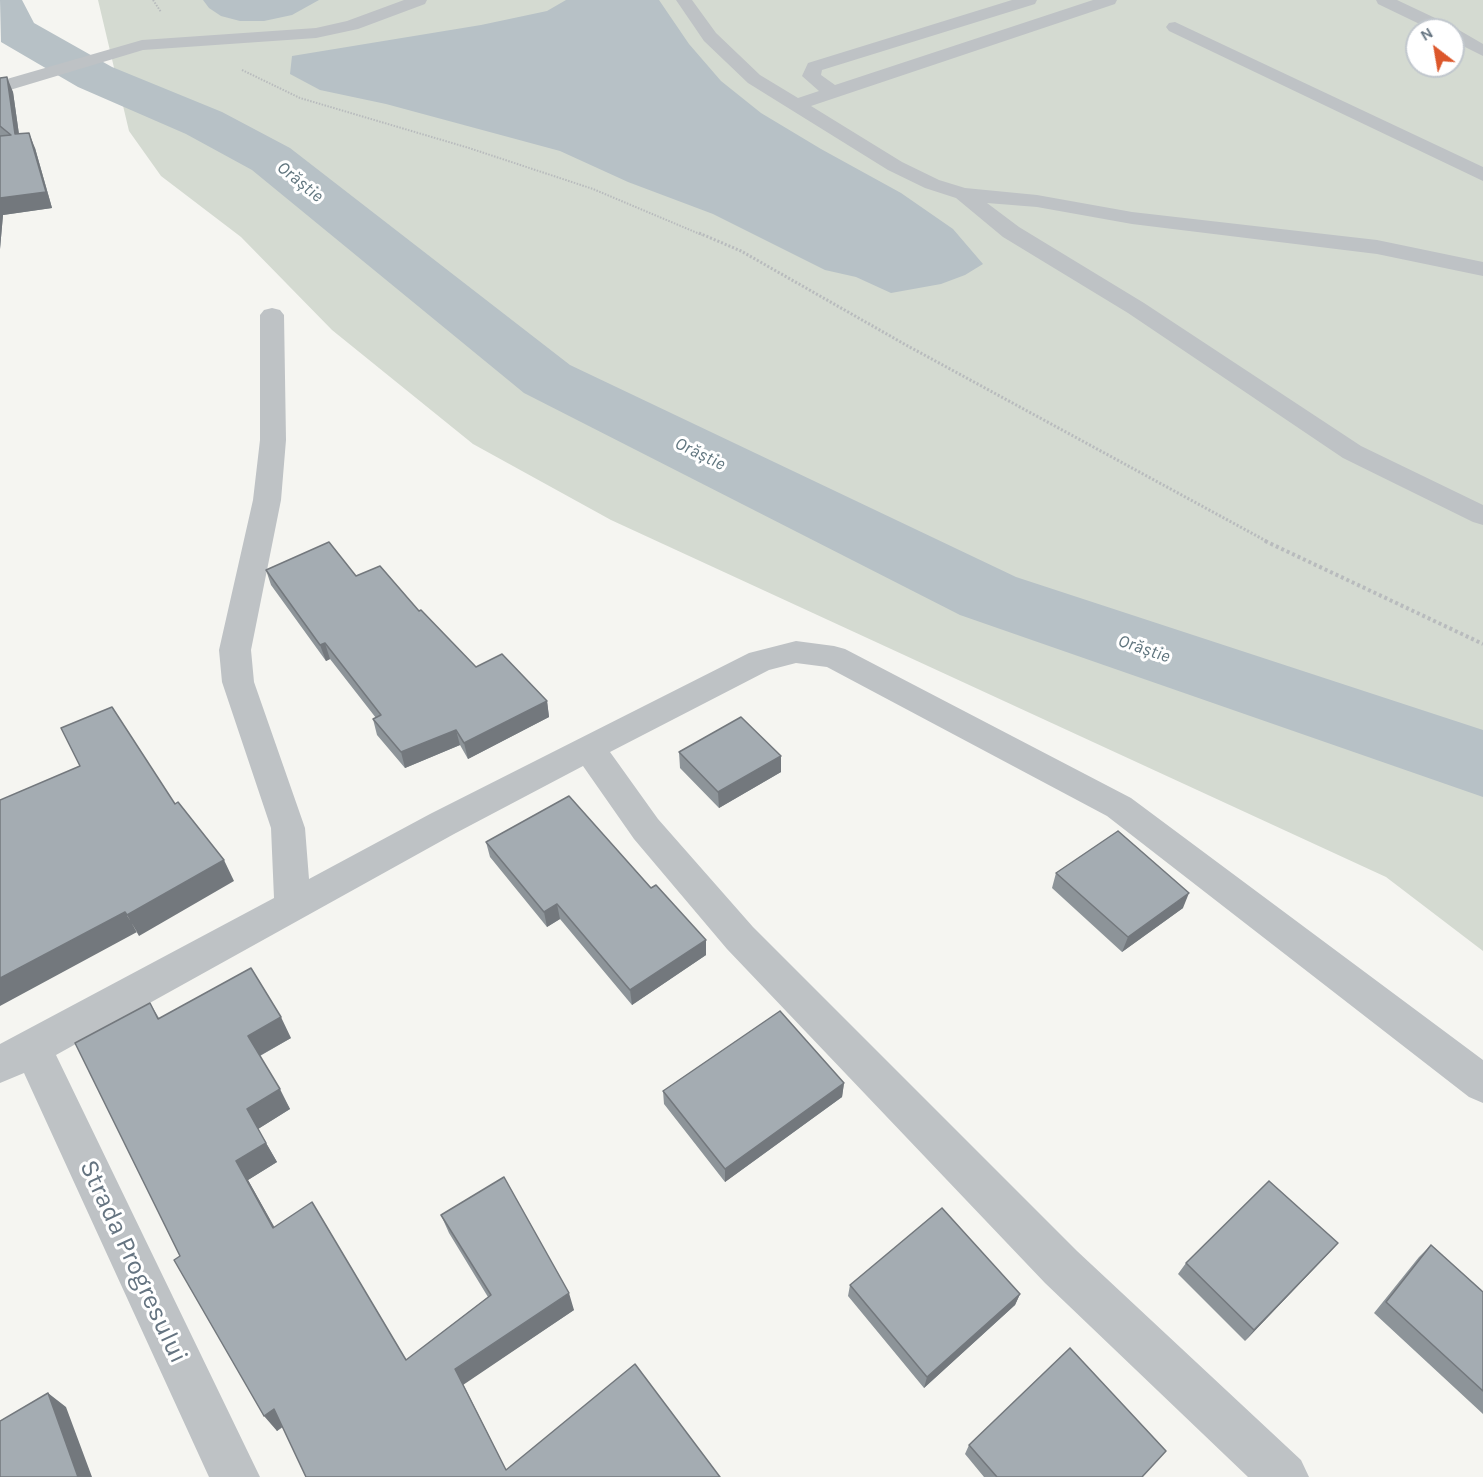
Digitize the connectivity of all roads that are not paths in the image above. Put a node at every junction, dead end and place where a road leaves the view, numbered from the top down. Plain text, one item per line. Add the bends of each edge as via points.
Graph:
1 (418, 0) edge
2 (684, 0) edge
3 (1029, 0) edge
4 (1109, 0) edge
5 (1384, 0) edge
6 (1421, 18) edge
7 (1175, 27) dead end
8 (1465, 41) edge
9 (1483, 51) edge
10 (0, 87) edge
11 (832, 93) junction
12 (795, 105) junction
13 (1483, 175) edge
14 (963, 194) junction
15 (1483, 269) edge
16 (272, 315) dead end
17 (1483, 516) edge
18 (589, 748) junction
19 (293, 905) junction
20 (16, 1056) edge
21 (1483, 1084) edge
22 (235, 1477) edge
23 (1284, 1477) edge

1 - 10 street via 352,26 316,33 142,45
2 - 12 street via 710,37 754,79
3 - 11 street via 814,67 811,76
4 - 11 street
5 - 6 street
7 - 13 street
8 - 9 street
11 - 12 street
12 - 14 street via 895,166
14 - 15 street via 1366,246
14 - 17 street via 1011,232 1136,308 1352,452
16 - 19 street via 273,440 267,500 235,650 238,682 288,828
18 - 19 street, Strada Progresului
18 - 21 street, Strada Progresului via 760,661 795,652 834,657 1119,807
18 - 23 street via 646,829 740,938 1061,1267
19 - 20 street, Strada Progresului
20 - 22 street, Strada Progresului

